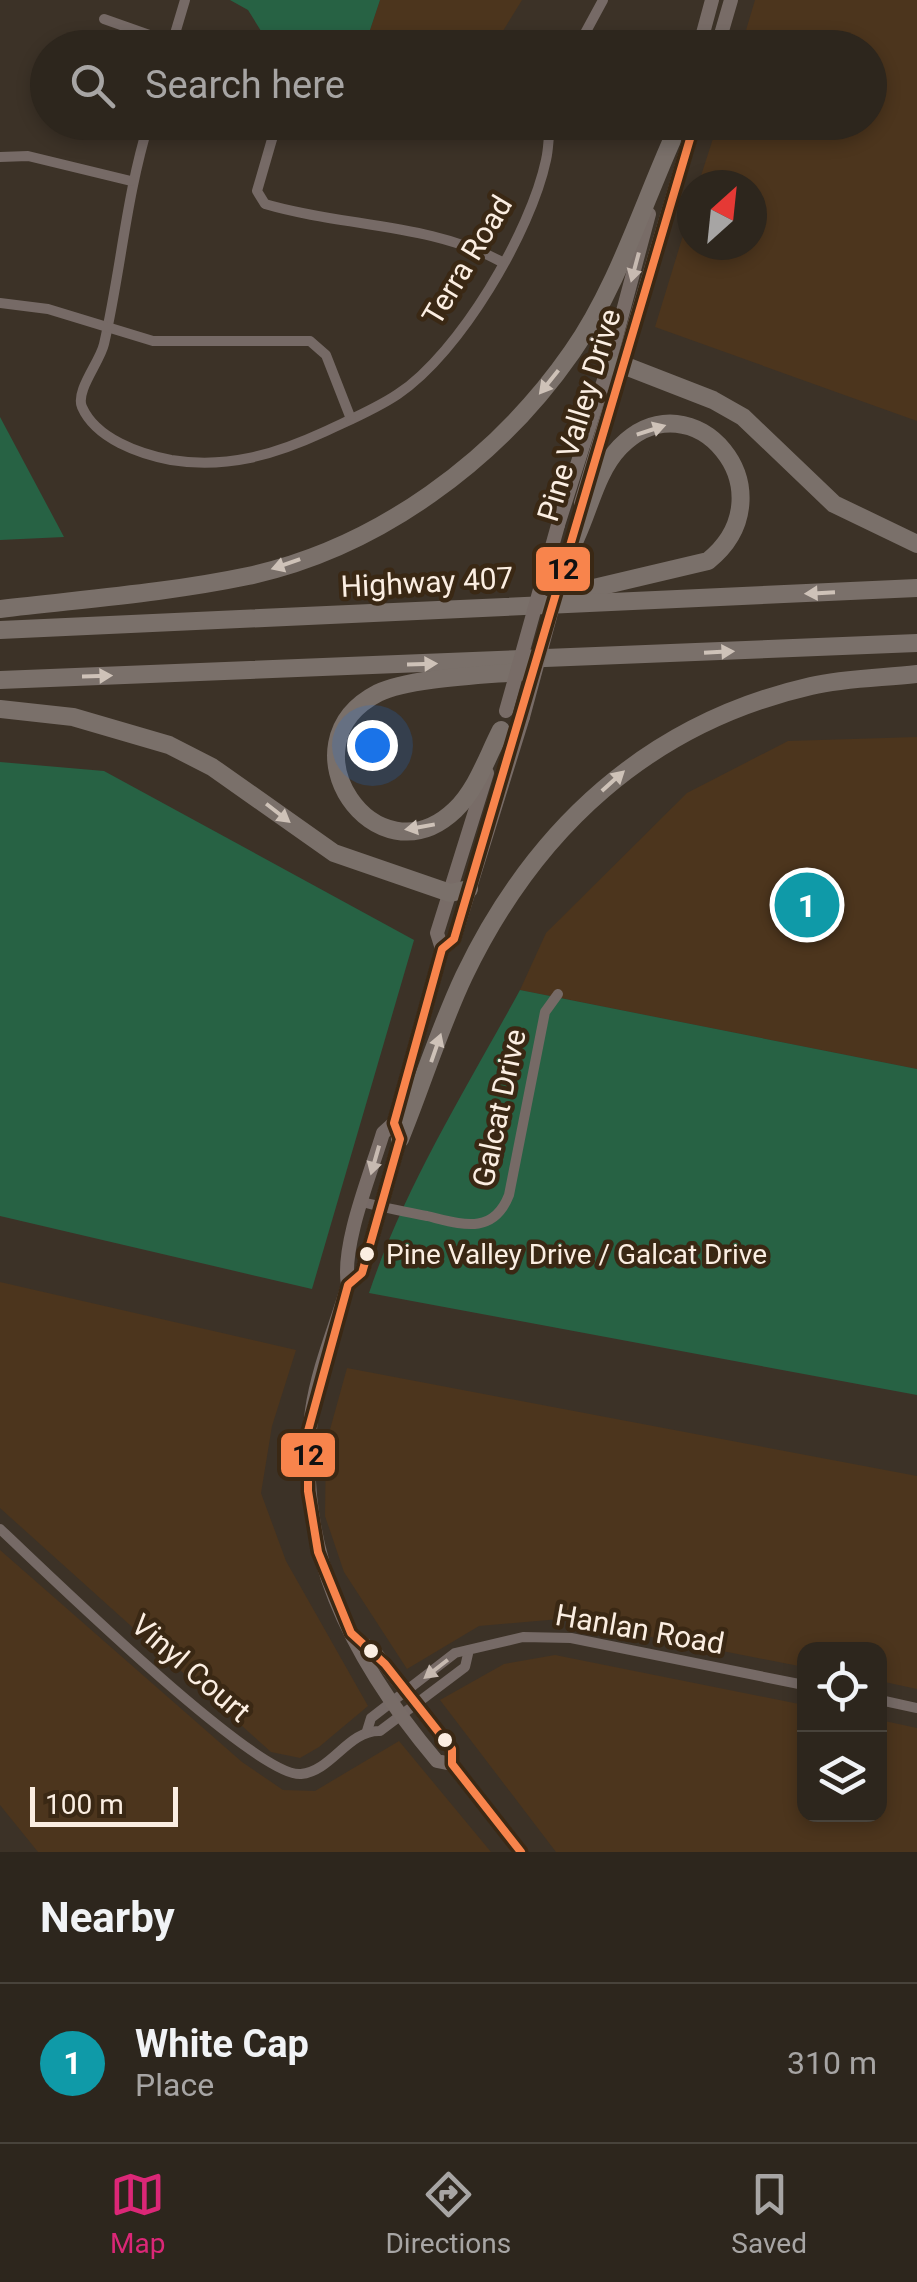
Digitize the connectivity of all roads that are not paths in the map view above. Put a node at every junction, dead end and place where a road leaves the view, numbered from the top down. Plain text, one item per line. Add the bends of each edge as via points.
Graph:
1 (185, 0) edge
2 (604, 0) edge
3 (712, 0) edge
4 (731, 0) edge
5 (104, 19) dead end
6 (133, 30) edge
7 (176, 30) edge
8 (587, 30) edge
9 (704, 30) edge
10 (722, 30) edge
11 (144, 140) edge
12 (271, 140) edge
13 (547, 140) edge
14 (670, 140) edge
15 (672, 140) edge
16 (688, 140) edge
17 (0, 157) edge
18 (131, 181) junction
19 (502, 262) junction
20 (0, 303) edge
21 (108, 328) junction
22 (616, 366) junction
23 (351, 419) junction
24 (577, 532) junction
25 (917, 544) edge
26 (566, 557) joint
27 (917, 588) edge
28 (515, 606) junction
29 (0, 608) edge
30 (0, 630) edge
31 (917, 643) edge
32 (621, 656) junction
33 (917, 674) edge
34 (0, 680) edge
35 (0, 710) edge
36 (501, 730) junction
37 (469, 889) junction
38 (450, 893) junction
39 (442, 949) junction
40 (558, 994) dead end
41 (397, 1131) junction
42 (363, 1202) junction
43 (380, 1207) junction
44 (348, 1284) junction
45 (0, 1529) edge
46 (354, 1638) junction
47 (797, 1685) edge
48 (411, 1699) junction
49 (887, 1702) edge
50 (917, 1708) edge
51 (395, 1710) junction
52 (452, 1764) junction
53 (521, 1852) edge

1 - 7 street
2 - 8 street
3 - 9 main road
4 - 10 main road
5 - 6 street
11 - 18 street
12 - 19 street via 257,191 265,204 446,238
13 - 19 street, Terra Road via 538,184
14 -> 29 highway via 609,287 573,350 487,449 418,504 344,542 250,575
15 -> 22 main road, Pine Valley Drive
16 - 22 main road, Pine Valley Drive
17 - 18 street via 28,156
18 - 21 street
19 - 23 street, Terra Road via 435,359 400,393
20 - 21 street
21 - 23 street via 154,341 310,341 326,355
21 - 23 street, Terra Road via 82,406 111,438 150,456 201,463 251,459
22 - 24 main road, Pine Valley Drive
22 - 25 highway via 743,417 834,504
22 - 36 main road, Pine Valley Drive, bridge via 558,525
24 - 26 highway
24 -> 28 highway via 607,464 648,427 706,432 741,483 739,524 708,562
26 - 37 main road, Pine Valley Drive, bridge
27 -> 28 highway, Highway 407
28 - 30 highway, Highway 407
32 -> 31 highway
34 -> 32 highway
36 -> 32 highway via 469,792 428,828 378,823 342,792 340,739 357,709 378,693 397,685
41 -> 33 highway via 464,977 516,884 623,772 693,725 782,695
35 -> 38 highway via 73,717 169,745 212,767 334,853
36 - 38 main road, Pine Valley Drive
37 - 38 highway
37 - 39 main road, Pine Valley Drive via 454,938
38 - 39 main road, Pine Valley Drive via 436,933
39 - 41 main road, Pine Valley Drive
40 - 43 street, Galcat Drive via 545,1012 502,1210 487,1222 464,1226
41 -> 42 main road, Pine Valley Drive via 383,1133
41 - 43 main road, Pine Valley Drive
42 - 43 street, Galcat Drive
42 - 44 main road, Pine Valley Drive via 345,1270
43 - 44 main road, Pine Valley Drive via 362,1273
44 - 46 main road, Pine Valley Drive via 312,1406 307,1469 319,1552
45 - 51 street, Vinyl Court via 267,1764 309,1772 367,1731 371,1718
46 - 48 main road, Pine Valley Drive via 373,1650
46 - 51 main road, Pine Valley Drive
47 - 48 street, Hanlan Road via 571,1638 510,1639 468,1654 465,1667
48 - 51 street, Vinyl Court
48 - 52 main road, Pine Valley Drive via 452,1749
49 - 50 street
51 - 52 main road, Pine Valley Drive via 436,1761
52 - 53 main road, Pine Valley Drive

